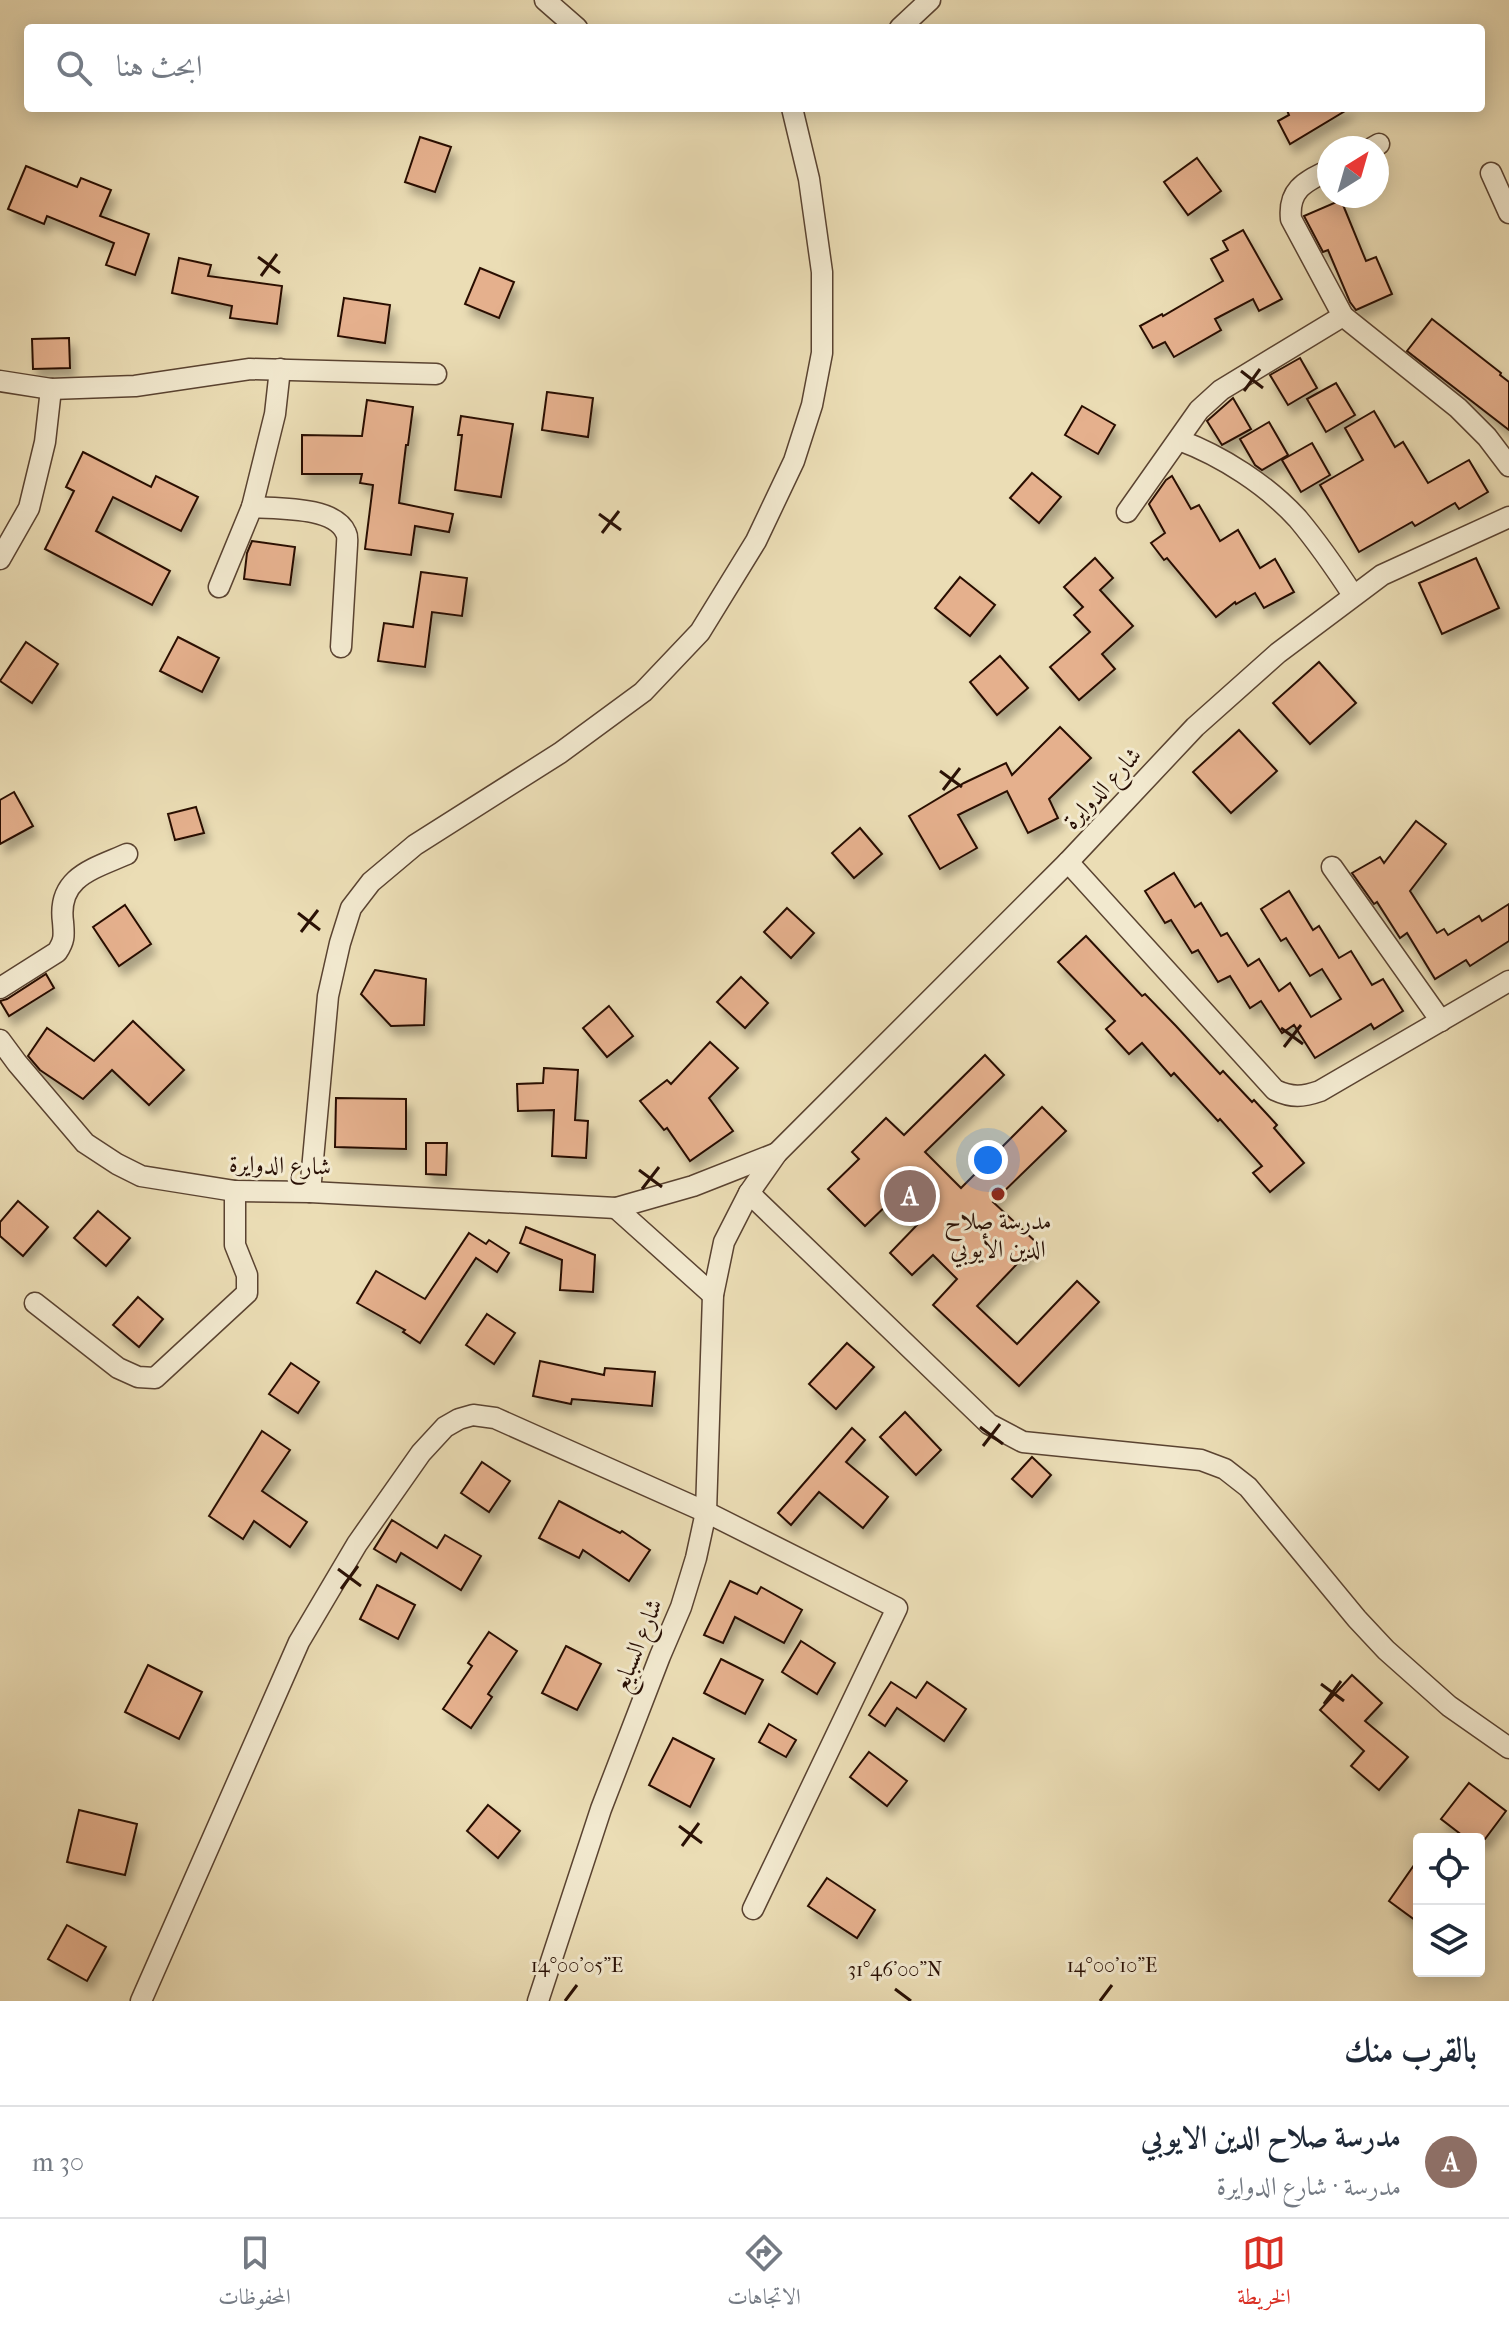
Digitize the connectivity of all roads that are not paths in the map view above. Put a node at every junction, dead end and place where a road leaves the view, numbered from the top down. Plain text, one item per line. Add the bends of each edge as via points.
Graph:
1 (545, 0) edge
2 (930, 0) edge
3 (572, 24) edge
4 (904, 24) edge
5 (793, 112) edge
6 (1491, 173) dead end
7 (1317, 176) edge
8 (1509, 213) edge
9 (1343, 316) junction
10 (280, 369) junction
11 (436, 374) dead end
12 (0, 381) edge
13 (51, 389) junction
14 (1179, 440) junction
15 (1509, 466) edge
16 (252, 507) junction
17 (1127, 512) dead end
18 (1509, 517) edge
19 (0, 559) edge
20 (219, 587) dead end
21 (1353, 595) junction
22 (341, 647) dead end
23 (127, 854) dead end
24 (1068, 862) junction
25 (1332, 867) dead end
26 (1509, 981) edge
27 (0, 988) edge
28 (1441, 1021) junction
29 (0, 1040) edge
30 (777, 1153) junction
31 (235, 1191) junction
32 (310, 1192) junction
33 (749, 1193) junction
34 (616, 1208) junction
35 (713, 1295) junction
36 (35, 1303) dead end
37 (706, 1512) junction
38 (1509, 1748) edge
39 (753, 1909) dead end
40 (141, 2001) edge
41 (538, 2001) edge

1 - 3 street
2 - 4 street
5 - 32 street via 822,272 822,353 794,461 756,541 700,632 643,692 560,753 415,845 371,882 351,908 328,996
6 - 8 street
7 - 9 street via 1295,191 1291,219
9 - 14 street via 1221,390
9 - 15 street via 1458,408
10 - 11 street
10 - 13 street via 135,386
10 - 16 street via 275,414
12 - 13 street
13 - 19 street via 29,508
14 - 17 street
14 - 21 street via 1209,451 1296,517
16 - 20 street
16 - 22 street via 322,514 335,519 346,533
18 - 21 street, شارع الدوايرة via 1382,575
21 - 24 street, شارع الدوايرة via 1195,727
23 - 27 street via 71,884 62,900 65,934 57,952
24 - 28 street via 1275,1090 1288,1096 1320,1091
24 - 30 street, شارع الدوايرة
25 - 28 street
26 - 28 street
29 - 31 street, شارع الدوايرة via 85,1143 117,1164 141,1176
30 - 33 street, شارع السبايع
30 - 34 street, شارع الدوايرة via 693,1186
31 - 32 street, شارع الدوايرة
31 - 36 street via 235,1245 247,1275 247,1293 155,1378 118,1368
32 - 34 street, شارع الدوايرة
33 - 35 street, شارع السبايع via 724,1242
33 - 38 street via 989,1424 1023,1442 1201,1460 1225,1469 1248,1487 1386,1650 1449,1706
34 - 35 street
35 - 37 street, شارع السبايع
37 - 39 street via 897,1608
37 - 40 street via 495,1418 473,1415 445,1427 357,1544 299,1642
37 - 41 street, شارع السبايع via 681,1607 601,1809

